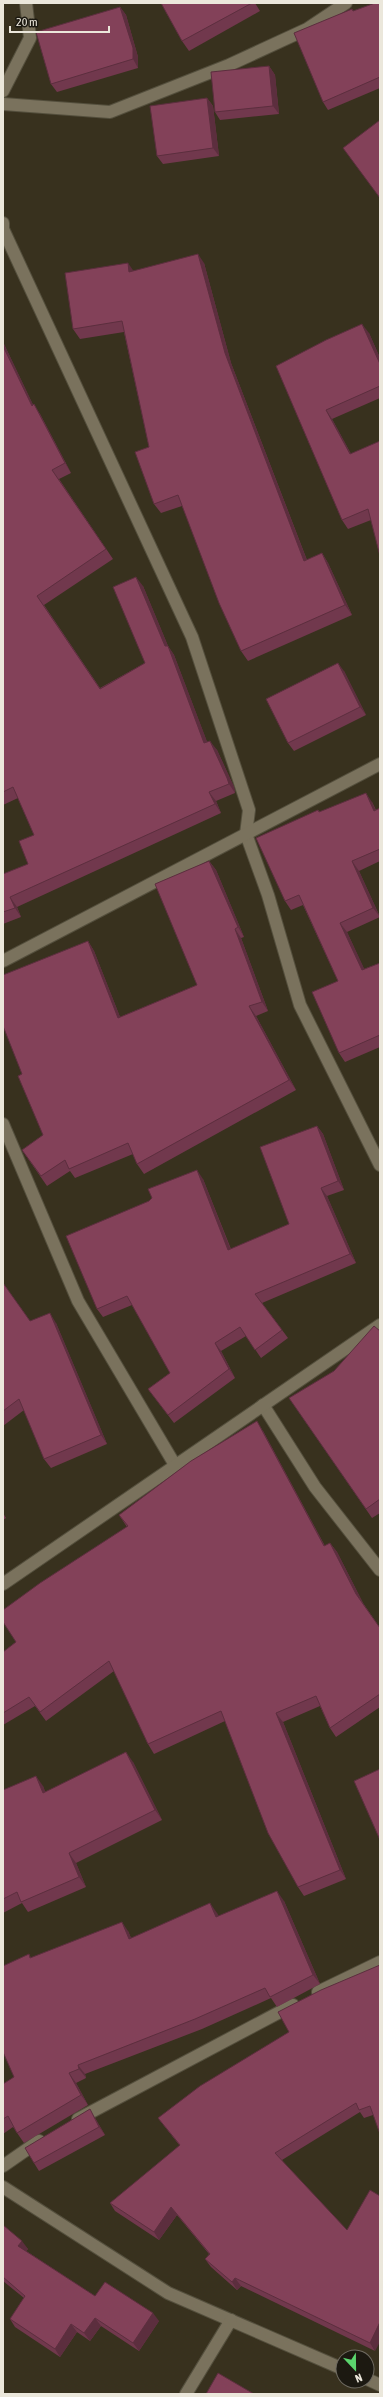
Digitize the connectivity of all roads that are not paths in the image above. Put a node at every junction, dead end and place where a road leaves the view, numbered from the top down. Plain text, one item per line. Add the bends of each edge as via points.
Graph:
1 (26, 3) edge
2 (346, 3) edge
3 (3, 91) edge
4 (3, 104) edge
5 (3, 222) edge
6 (380, 764) edge
7 (246, 834) junction
8 (3, 961) edge
9 (3, 1124) edge
10 (380, 1165) edge
11 (380, 1325) edge
12 (263, 1405) junction
13 (175, 1465) junction
14 (380, 1570) edge
15 (3, 1584) edge
16 (380, 1962) edge
17 (68, 2124) edge
18 (49, 2135) edge
19 (3, 2166) edge
20 (3, 2187) edge
21 (231, 2320) junction
22 (335, 2366) edge
23 (186, 2394) edge

1 - 3 street via 30,38
2 - 4 street via 307,28 229,65 110,112
5 - 7 street via 3,229 192,637 249,810
6 - 7 street
7 - 8 street
7 - 10 street via 268,895 300,1005
9 - 13 street via 78,1300
11 - 12 street
12 - 13 street
12 - 14 street via 315,1487
13 - 15 street
16 - 17 street
18 - 19 street
20 - 21 street via 168,2293
21 - 22 street
21 - 23 street

